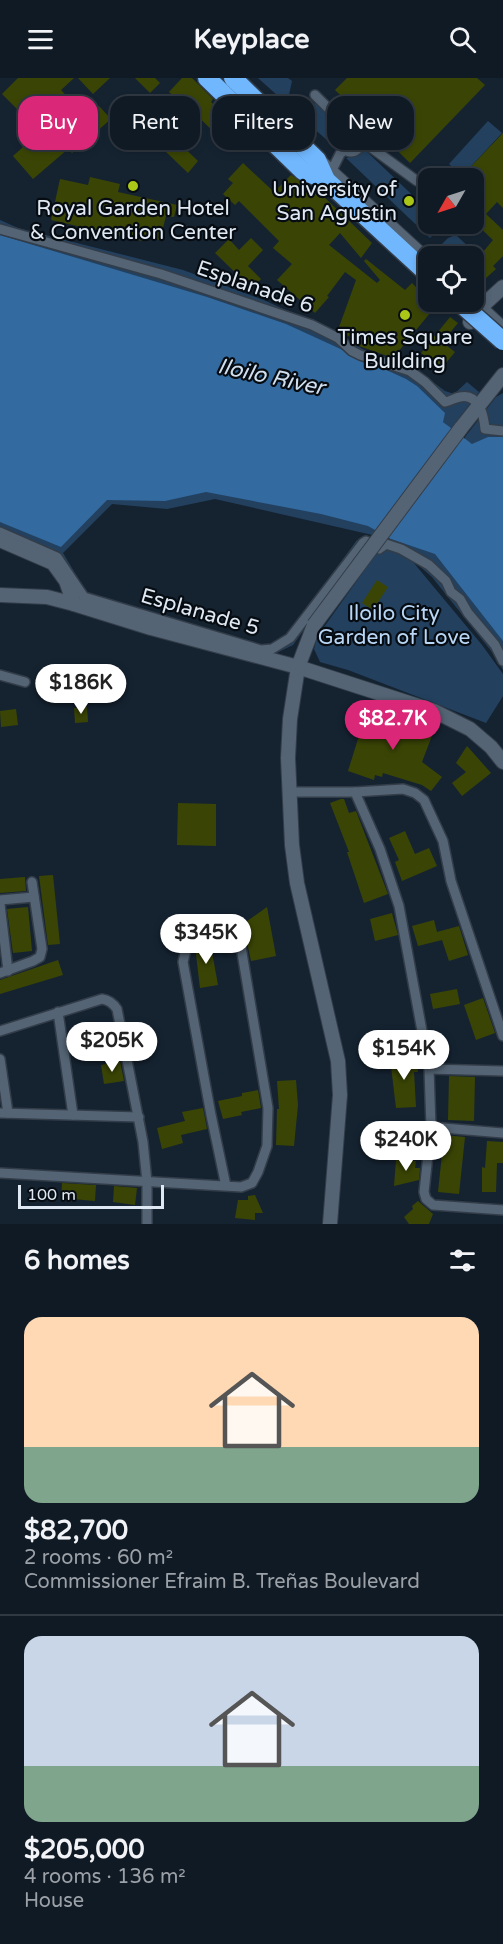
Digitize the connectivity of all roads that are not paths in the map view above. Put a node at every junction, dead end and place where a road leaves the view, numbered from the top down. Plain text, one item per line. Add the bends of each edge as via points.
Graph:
1 (207, 78) edge
2 (233, 78) edge
3 (315, 95) dead end
4 (327, 107) edge
5 (344, 150) edge
6 (375, 150) edge
7 (319, 171) junction
8 (417, 181) dead end
9 (0, 229) edge
10 (418, 253) edge
11 (418, 265) edge
12 (418, 274) edge
13 (503, 287) edge
14 (484, 299) edge
15 (484, 311) edge
16 (459, 312) edge
17 (470, 312) edge
18 (474, 312) edge
19 (470, 322) junction
20 (503, 329) edge
21 (503, 341) edge
22 (503, 352) edge
23 (503, 375) edge
24 (478, 405) junction
25 (503, 431) edge
26 (0, 532) edge
27 (0, 540) edge
28 (0, 594) edge
29 (74, 604) junction
30 (503, 661) edge
31 (298, 667) junction
32 (0, 675) edge
33 (25, 682) dead end
34 (503, 762) edge
35 (290, 792) junction
36 (355, 792) junction
37 (32, 882) dead end
38 (34, 897) junction
39 (0, 902) edge
40 (4, 972) edge
41 (58, 1012) junction
42 (0, 1031) edge
43 (503, 1036) edge
44 (0, 1059) edge
45 (429, 1069) junction
46 (503, 1071) edge
47 (4, 1113) edge
48 (73, 1115) junction
49 (139, 1117) junction
50 (431, 1127) junction
51 (503, 1133) edge
52 (0, 1173) edge
53 (147, 1182) junction
54 (226, 1186) junction
55 (503, 1210) edge
56 (147, 1224) edge
57 (330, 1224) edge

1 - 7 highway
2 - 7 highway
3 - 4 street
5 - 7 street
6 - 8 street
7 - 10 main road
7 - 11 highway
7 - 12 main road
9 - 24 street, Esplanade 6 via 161,274 312,325 338,338 360,356 410,371 445,402 465,397
13 - 14 main road
15 - 20 main road
16 - 19 main road
17 - 21 highway, bridge
18 - 19 main road
19 - 22 main road
23 - 24 main road
24 - 25 street via 486,429
24 - 31 main road, bridge via 314,625
26 - 30 street, Esplanade 5 via 57,557 84,597 261,650 290,638 359,546 366,541 379,549 386,544 429,565 446,581
27 - 29 main road via 54,563
28 - 29 main road via 47,597
29 - 31 main road
31 - 34 main road via 434,711 470,729
31 - 35 main road via 290,719
32 - 33 street
35 - 36 street
35 - 57 main road via 297,883 338,1061 339,1106
36 - 43 street via 403,789 424,800 443,841 452,881
36 - 45 street via 399,906
37 - 38 street
38 - 39 street
38 - 40 street via 40,957
39 - 40 street
41 - 42 street
41 - 48 street
41 - 49 street via 102,999 114,1004
44 - 47 street
45 - 46 street
45 - 50 street
47 - 48 street
48 - 49 street
49 - 53 street
50 - 51 street
50 - 55 street via 426,1199 433,1205
52 - 53 street
53 - 54 street
53 - 56 street
54 - 54 street via 252,1183 258,1172 267,1146 268,1108 239,935 220,924 197,931 186,946 183,962

